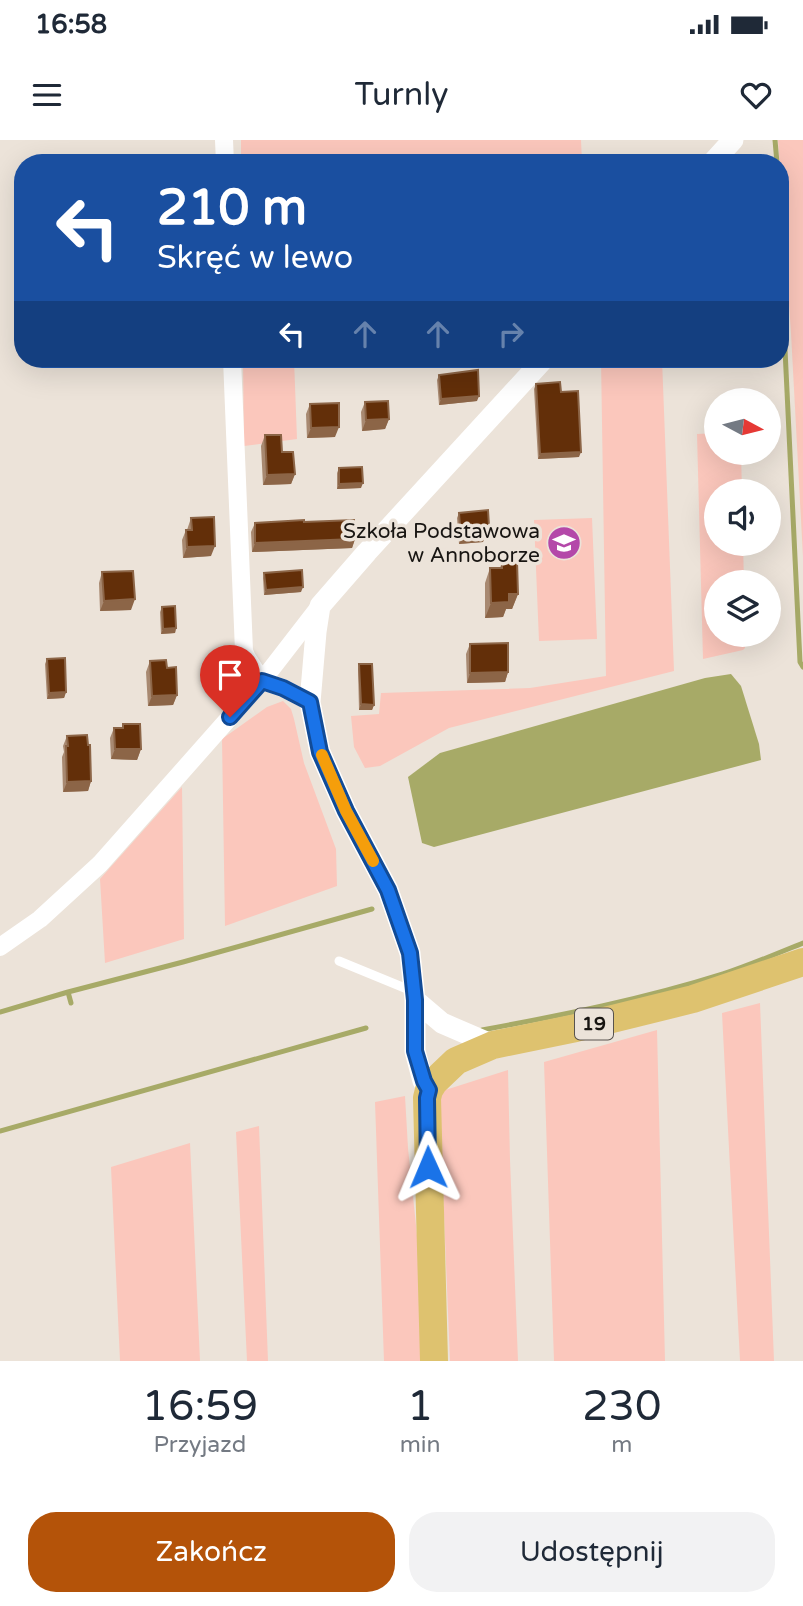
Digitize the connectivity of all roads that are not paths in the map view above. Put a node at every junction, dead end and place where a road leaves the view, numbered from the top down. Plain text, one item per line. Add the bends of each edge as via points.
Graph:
1 (733, 140) edge
2 (720, 154) edge
3 (232, 368) edge
4 (536, 368) edge
5 (320, 606) junction
6 (262, 681) junction
7 (310, 702) junction
8 (0, 947) edge
9 (339, 961) dead end
10 (803, 962) edge
11 (415, 996) junction
12 (493, 1045) junction
13 (429, 1090) junction
14 (434, 1361) edge

1 - 2 street
3 - 6 street via 244,651
4 - 5 street
5 - 6 street
5 - 7 street
6 - 7 street
6 - 8 street via 100,863 40,919
7 - 11 street via 320,752 393,902 410,953
9 - 11 lane
10 - 12 highway, 19 via 693,999
11 - 12 street via 442,1023
11 - 13 street via 415,1051
12 - 13 highway, 19 via 456,1061
13 - 14 highway

